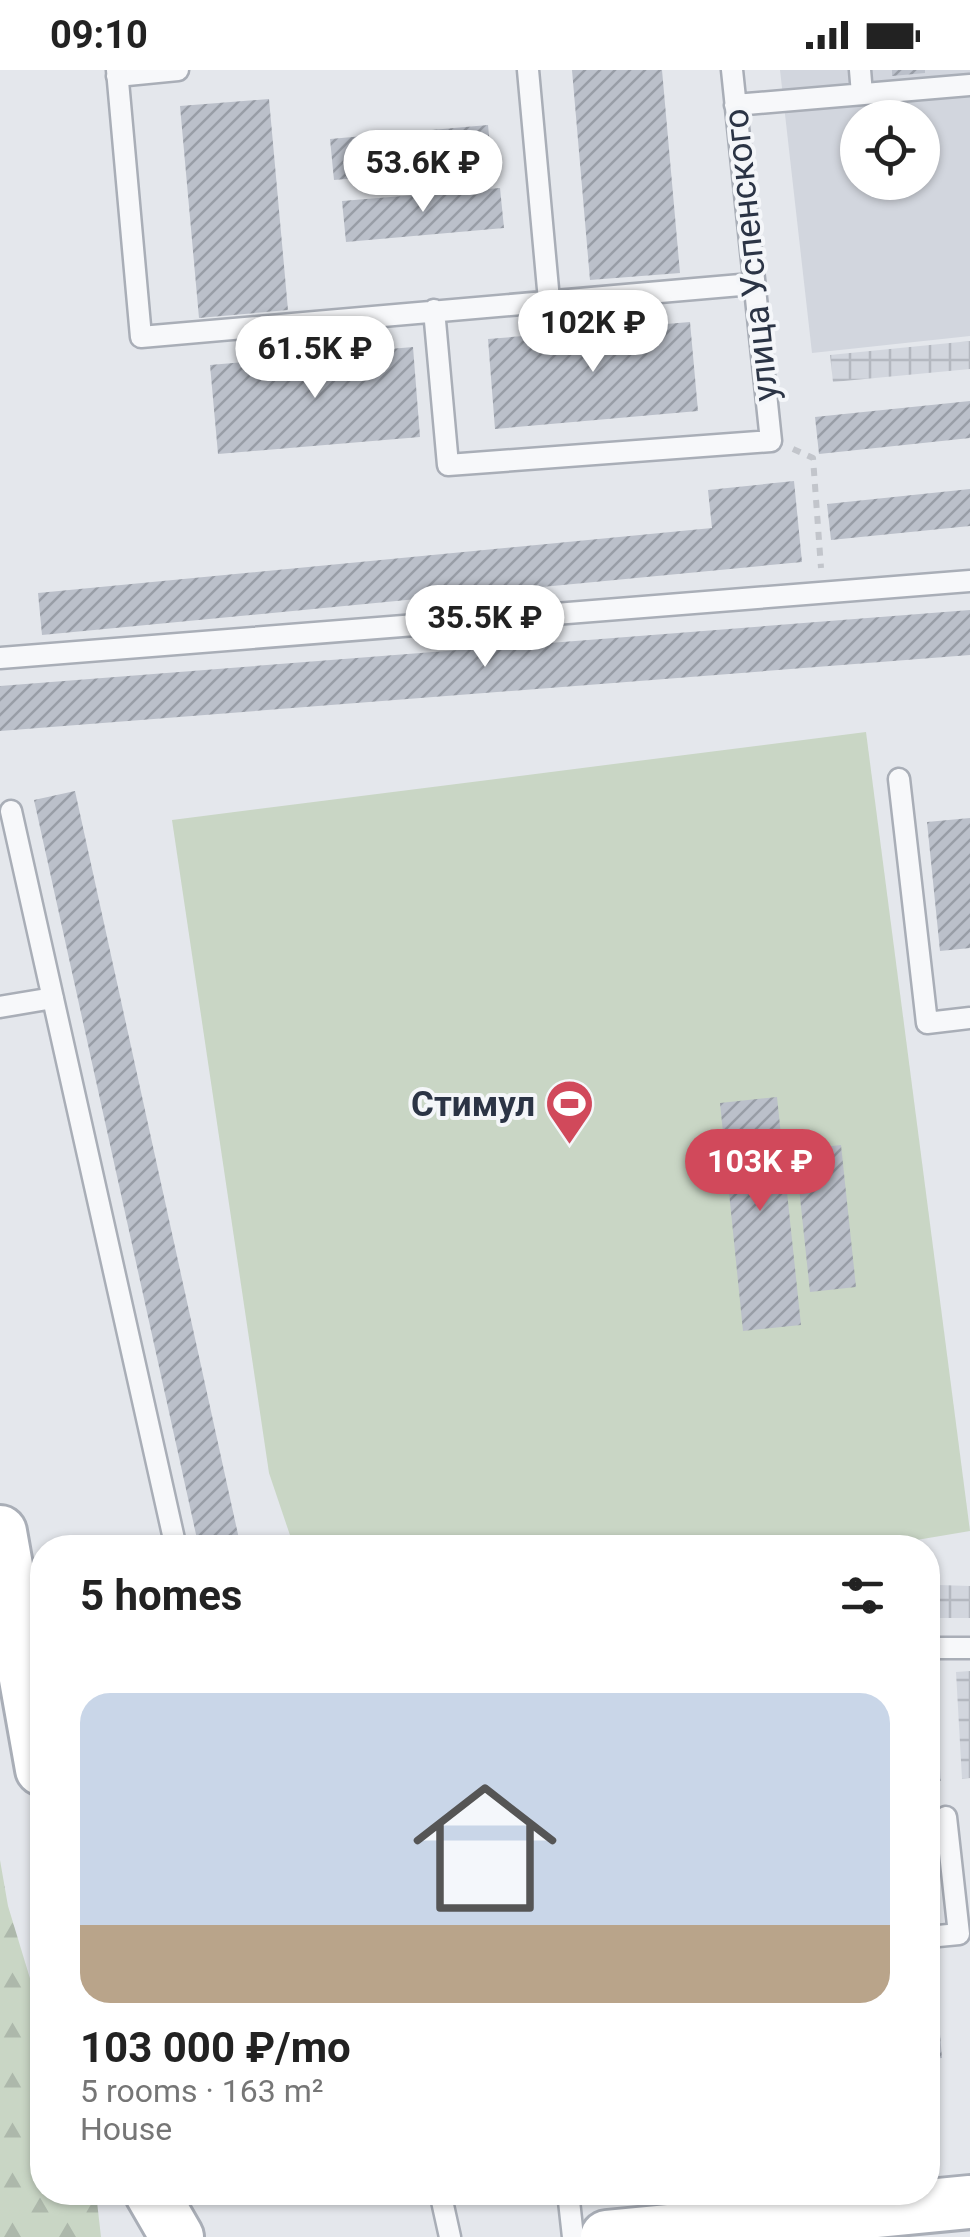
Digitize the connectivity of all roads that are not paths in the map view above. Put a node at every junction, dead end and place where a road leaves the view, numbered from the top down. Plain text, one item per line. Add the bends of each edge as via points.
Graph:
1 (178, 70) edge
2 (528, 70) edge
3 (732, 70) edge
4 (860, 70) edge
5 (117, 73) edge
6 (970, 85) edge
7 (862, 94) junction
8 (735, 105) junction
9 (752, 284) junction
10 (549, 300) junction
11 (434, 310) junction
12 (970, 581) edge
13 (0, 658) edge
14 (898, 779) dead end
15 (10, 811) dead end
16 (53, 998) junction
17 (0, 1007) edge
18 (970, 1018) edge
19 (0, 1532) edge
20 (173, 1535) edge
21 (940, 1648) edge
22 (970, 1648) edge
23 (30, 1701) edge
24 (946, 1816) dead end
25 (940, 1936) edge
26 (970, 2202) edge
27 (159, 2205) edge
28 (443, 2205) edge
29 (569, 2205) edge
30 (939, 2205) edge
31 (940, 2205) edge
32 (177, 2237) edge
33 (450, 2237) edge
34 (572, 2237) edge
35 (607, 2237) edge

1 - 5 lane
2 - 10 lane
3 - 8 lane, улица Успенского
4 - 7 lane
5 - 11 lane via 141,337
6 - 7 lane
7 - 8 lane
8 - 9 lane, улица Успенского
9 - 10 lane
9 - 11 lane, улица Успенского via 771,440 448,465
10 - 11 lane
12 - 13 lane
14 - 18 lane via 926,1024
15 - 16 lane
16 - 17 lane
16 - 20 lane
19 - 23 main road
21 - 22 lane
24 - 25 lane via 958,1934
26 - 31 main road
27 - 32 main road
28 - 33 lane
29 - 34 lane
30 - 35 main road

